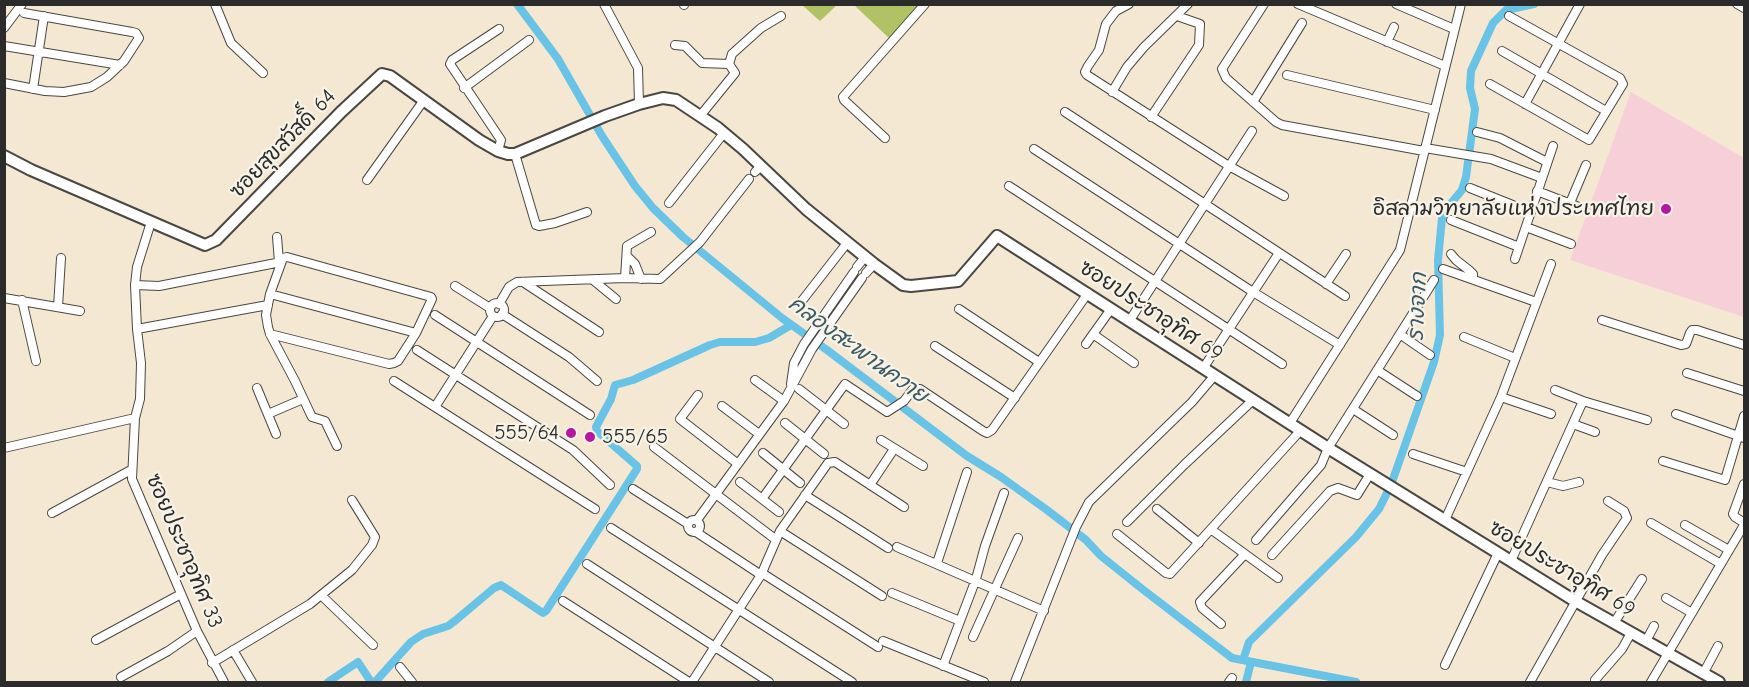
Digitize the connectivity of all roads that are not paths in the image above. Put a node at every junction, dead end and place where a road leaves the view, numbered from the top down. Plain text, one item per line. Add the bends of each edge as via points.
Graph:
1 (215, 4) edge
2 (604, 4) edge
3 (925, 4) edge
4 (1129, 4) edge
5 (1188, 4) edge
6 (1264, 4) edge
7 (1299, 4) edge
8 (1396, 4) edge
9 (1461, 4) edge
10 (1580, 4) edge
11 (1737, 4) edge
12 (1744, 8) edge
13 (23, 9) edge
14 (44, 16) junction
15 (782, 16) dead end
16 (1178, 16) junction
17 (1509, 16) dead end
18 (1302, 23) dead end
19 (1394, 27) dead end
20 (4, 28) edge
21 (499, 29) dead end
22 (1454, 29) junction
23 (529, 40) dead end
24 (1387, 42) junction
25 (1559, 43) junction
26 (675, 45) dead end
27 (4, 46) edge
28 (38, 51) junction
29 (1502, 51) dead end
30 (729, 64) junction
31 (120, 65) junction
32 (1445, 66) junction
33 (263, 73) dead end
34 (1542, 74) junction
35 (1287, 75) dead end
36 (4, 83) edge
37 (1490, 84) dead end
38 (464, 88) junction
39 (33, 89) junction
40 (1112, 92) junction
41 (424, 100) junction
42 (1253, 102) junction
43 (639, 104) junction
44 (1525, 104) junction
45 (1435, 110) junction
46 (1606, 111) junction
47 (1065, 112) dead end
48 (700, 116) junction
49 (1151, 117) junction
50 (1252, 131) dead end
51 (1477, 132) dead end
52 (724, 133) junction
53 (885, 138) dead end
54 (1552, 146) dead end
55 (1034, 149) dead end
56 (1424, 150) junction
57 (498, 151) junction
58 (515, 154) junction
59 (4, 156) edge
60 (1547, 162) junction
61 (1586, 165) dead end
62 (1229, 166) junction
63 (755, 172) junction
64 (1542, 178) junction
65 (367, 180) dead end
66 (1009, 186) dead end
67 (1470, 188) dead end
68 (1537, 191) junction
69 (1284, 196) dead end
70 (669, 203) dead end
71 (1205, 203) junction
72 (1570, 203) junction
73 (1584, 208) dead end
74 (587, 212) dead end
75 (1530, 212) junction
76 (1451, 220) dead end
77 (151, 222) junction
78 (1526, 227) junction
79 (651, 232) dead end
80 (277, 237) dead end
81 (847, 243) junction
82 (1180, 243) junction
83 (1571, 244) dead end
84 (1519, 247) junction
85 (1278, 253) junction
86 (1346, 254) dead end
87 (1451, 254) dead end
88 (628, 257) junction
89 (61, 258) dead end
90 (1515, 259) dead end
91 (870, 260) junction
92 (280, 262) junction
93 (1551, 264) dead end
94 (1443, 269) dead end
95 (625, 278) junction
96 (641, 279) junction
97 (1473, 279) junction
98 (593, 280) junction
99 (1434, 280) dead end
100 (523, 282) junction
101 (1155, 282) junction
102 (1326, 284) junction
103 (135, 285) junction
104 (455, 285) dead end
105 (842, 288) junction
106 (1253, 291) junction
107 (1088, 293) junction
108 (270, 294) junction
109 (850, 294) junction
110 (1345, 296) dead end
111 (4, 298) edge
112 (616, 299) dead end
113 (22, 300) junction
114 (801, 302) dead end
115 (1536, 302) junction
116 (499, 304) junction
117 (268, 305) junction
118 (58, 306) junction
119 (490, 308) junction
120 (959, 309) dead end
121 (1112, 309) junction
122 (80, 311) dead end
123 (502, 314) junction
124 (435, 315) dead end
125 (493, 316) junction
126 (827, 319) junction
127 (1130, 320) junction
128 (1602, 320) dead end
129 (136, 329) junction
130 (1228, 329) junction
131 (599, 332) dead end
132 (416, 333) junction
133 (270, 334) junction
134 (1093, 334) junction
135 (1401, 334) junction
136 (1464, 337) dead end
137 (476, 342) junction
138 (1086, 344) dead end
139 (1340, 345) junction
140 (1744, 345) edge
141 (934, 346) dead end
142 (417, 350) dead end
143 (1430, 355) dead end
144 (1515, 358) junction
145 (36, 361) dead end
146 (1038, 362) junction
147 (1134, 363) dead end
148 (1282, 364) dead end
149 (1204, 368) junction
150 (1377, 370) junction
151 (1687, 373) dead end
152 (456, 375) junction
153 (1215, 375) junction
154 (756, 380) dead end
155 (394, 381) dead end
156 (597, 381) dead end
157 (257, 388) dead end
158 (794, 389) junction
159 (1555, 390) dead end
160 (1744, 391) edge
161 (698, 394) dead end
162 (1417, 396) dead end
163 (1501, 397) junction
164 (1014, 398) junction
165 (303, 399) junction
166 (1252, 400) junction
167 (784, 401) junction
168 (1582, 401) junction
169 (722, 406) dead end
170 (435, 407) junction
171 (1353, 409) junction
172 (825, 410) junction
173 (268, 414) junction
174 (1551, 414) dead end
175 (1676, 414) dead end
176 (590, 415) dead end
177 (1744, 416) edge
178 (135, 418) junction
179 (1647, 420) dead end
180 (785, 423) dead end
181 (1290, 423) junction
182 (844, 424) dead end
183 (1573, 424) junction
184 (1301, 430) junction
185 (1594, 432) dead end
186 (276, 434) dead end
187 (759, 434) junction
188 (1393, 435) dead end
189 (1742, 436) edge
190 (804, 439) junction
191 (881, 440) dead end
192 (336, 446) dead end
193 (654, 447) dead end
194 (4, 448) edge
195 (1328, 448) junction
196 (894, 449) junction
197 (764, 453) dead end
198 (824, 454) dead end
199 (1413, 454) dead end
200 (1663, 461) dead end
201 (738, 464) junction
202 (923, 466) dead end
203 (783, 469) junction
204 (131, 470) junction
205 (967, 472) dead end
206 (1467, 472) junction
207 (1370, 474) junction
208 (740, 482) dead end
209 (1547, 482) junction
210 (1579, 482) dead end
211 (800, 483) dead end
212 (1744, 484) edge
213 (610, 485) dead end
214 (870, 485) junction
215 (633, 489) dead end
216 (717, 492) junction
217 (1004, 493) dead end
218 (805, 495) junction
219 (762, 499) junction
220 (352, 500) dead end
221 (1608, 501) dead end
222 (904, 507) dead end
223 (595, 509) dead end
224 (1157, 509) dead end
225 (779, 512) dead end
226 (52, 513) dead end
227 (697, 520) junction
228 (1445, 520) junction
229 (1127, 522) dead end
230 (1652, 523) dead end
231 (688, 524) junction
232 (1684, 525) dead end
233 (611, 528) dead end
234 (1212, 530) junction
235 (696, 532) junction
236 (1117, 534) dead end
237 (778, 535) junction
238 (1018, 538) dead end
239 (1256, 540) dead end
240 (1199, 543) junction
241 (897, 547) dead end
242 (888, 548) dead end
243 (1729, 550) junction
244 (1498, 553) junction
245 (1245, 554) junction
246 (1272, 555) dead end
247 (1511, 561) junction
248 (937, 563) junction
249 (587, 564) dead end
250 (1721, 564) junction
251 (761, 574) junction
252 (1278, 578) dead end
253 (976, 579) junction
254 (1642, 579) dead end
255 (995, 589) junction
256 (892, 593) dead end
257 (181, 594) junction
258 (321, 596) junction
259 (882, 596) dead end
260 (1666, 598) dead end
261 (563, 601) dead end
262 (1575, 601) junction
263 (739, 610) junction
264 (1044, 610) junction
265 (1692, 613) junction
266 (960, 621) junction
267 (1614, 623) junction
268 (1221, 624) dead end
269 (1654, 626) dead end
270 (197, 632) junction
271 (1631, 633) junction
272 (973, 637) dead end
273 (96, 640) dead end
274 (1646, 641) junction
275 (373, 645) dead end
276 (1718, 646) dead end
277 (714, 648) junction
278 (232, 650) junction
279 (1668, 654) junction
280 (212, 663) junction
281 (1445, 665) dead end
282 (943, 666) junction
283 (400, 667) dead end
284 (1703, 674) junction
285 (121, 676) dead end
286 (1594, 680) dead end
287 (224, 682) edge
288 (252, 682) edge
289 (412, 682) edge
290 (691, 682) edge
291 (769, 682) edge
292 (852, 682) edge
293 (984, 682) edge
294 (1015, 682) edge
295 (1530, 682) edge
296 (1651, 682) edge
297 (1719, 682) edge

1 - 33 street via 231,43
2 - 43 street via 638,68
3 - 53 street via 843,97
4 - 40 street via 1110,17 1099,50 1085,72
5 - 16 street
6 - 42 street via 1221,69
7 - 24 street
8 - 22 street
9 - 22 street
10 - 25 street
11 - 12 street
13 - 14 street
13 - 20 street
14 - 28 street
14 - 31 street via 136,33 138,39
15 - 30 street via 748,39 732,54
16 - 40 street via 1138,54
16 - 49 street via 1200,24 1199,45
17 - 25 street
18 - 42 street
19 - 24 street
21 - 38 street via 452,60 450,64
22 - 32 street
23 - 38 street
24 - 32 street
25 - 34 street
25 - 46 street via 1623,81
26 - 30 street via 685,46 702,63
27 - 28 street
28 - 31 street
28 - 39 street
29 - 34 street
30 - 48 street via 735,73
31 - 39 street via 91,87 64,92
32 - 45 street
34 - 44 street
34 - 46 street
35 - 45 street
36 - 39 street
37 - 44 street
38 - 57 street via 501,140
40 - 49 street
41 - 57 street, ซอยสุขสวัสดิ์ 64
41 - 65 street
41 - 77 street, ซอยสุขสวัสดิ์ 64 via 385,74 377,78 210,244 199,244
42 - 56 street via 1282,125
43 - 48 street, ซอยประชาอุทิศ 69 via 668,98
43 - 58 street, ซอยประชาอุทิศ 69
44 - 46 street via 1589,140
45 - 56 street
47 - 71 street
48 - 52 street, ซอยประชาอุทิศ 69
49 - 62 street
50 - 62 street
51 - 60 street via 1500,138
52 - 63 street, ซอยประชาอุทิศ 69
52 - 70 street
54 - 60 street
55 - 82 street
56 - 64 street via 1491,159
56 - 139 street via 1400,250
57 - 58 street, ซอยสุขสวัสดิ์ 64
58 - 74 street via 536,225
59 - 77 street, ซอยสุขสวัสดิ์ 64
60 - 64 street
61 - 72 street
62 - 69 street
62 - 71 street
63 - 81 street, ซอยประชาอุทิศ 69
63 - 96 street via 700,242 669,272 660,279
64 - 68 street
66 - 101 street
67 - 75 street
68 - 72 street
68 - 75 street
71 - 82 street
71 - 85 street
72 - 73 street
75 - 78 street
76 - 84 street
77 - 103 street, ซอยประชาอุทิศ 33
78 - 83 street
78 - 84 street
79 - 88 street via 627,246
80 - 92 street
81 - 91 street, ซอยประชาอุทิศ 69
81 - 114 street
82 - 101 street
82 - 106 street
84 - 90 street
85 - 102 street
85 - 106 street
86 - 102 street
87 - 97 street via 1473,274
88 - 95 street
88 - 96 street
89 - 118 street
91 - 105 street via 856,269
91 - 107 street, ซอยประชาอุทิศ 69 via 903,285 952,283 965,275 997,236
91 - 109 street
92 - 103 street via 159,286
92 - 108 street
92 - 132 street via 287,257 429,295 432,299
93 - 115 street
94 - 97 street
95 - 96 street
95 - 98 street
97 - 115 street
98 - 100 street
98 - 112 street
99 - 135 street
100 - 116 street via 509,287
100 - 131 street
101 - 127 street
101 - 130 street
102 - 110 street
103 - 129 street, ซอยประชาอุทิศ 33
104 - 119 street
105 - 109 street
105 - 126 street
106 - 130 street
106 - 139 street
107 - 121 street, ซอยประชาอุทิศ 69
107 - 146 street
108 - 117 street
108 - 132 street
109 - 126 street
111 - 113 street
113 - 118 street
113 - 145 street
115 - 144 street
116 - 119 street
116 - 123 street
117 - 129 street
117 - 133 street
118 - 122 street
119 - 125 street
120 - 146 street
121 - 127 street, ซอยประชาอุทิศ 69
121 - 134 street
123 - 125 street
123 - 156 street
124 - 137 street
125 - 137 street
126 - 158 street via 804,344
127 - 149 street, ซอยประชาอุทิศ 69
128 - 140 street via 1681,345 1686,344 1692,330
129 - 178 street, ซอยประชาอุทิศ 33 via 141,363
130 - 148 street
130 - 149 street
132 - 133 street via 398,361 389,364
133 - 165 street
134 - 138 street
134 - 147 street
135 - 143 street
135 - 150 street
136 - 144 street
137 - 152 street
137 - 176 street
139 - 181 street
141 - 164 street
142 - 152 street
144 - 163 street
146 - 164 street
149 - 153 street, ซอยประชาอุทิศ 69
150 - 162 street
150 - 171 street
151 - 160 street
152 - 170 street
152 - 213 street via 573,450
153 - 166 street, ซอยประชาอุทิศ 69
153 - 264 street via 1093,497 1076,527
154 - 167 street
155 - 170 street
157 - 173 street
158 - 167 street
158 - 172 street
159 - 168 street
161 - 201 street via 680,419
163 - 174 street
163 - 206 street
164 - 172 street via 987,433 920,389 913,389 891,410 883,410 845,384
165 - 173 street
165 - 192 street via 312,417 325,421
166 - 181 street, ซอยประชาอุทิศ 69
166 - 229 street
167 - 187 street
168 - 179 street
168 - 183 street
169 - 187 street
170 - 223 street
171 - 188 street
171 - 195 street
172 - 182 street
172 - 190 street
173 - 186 street
175 - 189 street
177 - 189 street
178 - 194 street
178 - 204 street, ซอยประชาอุทิศ 33
180 - 190 street
181 - 184 street, ซอยประชาอุทิศ 69
183 - 185 street
183 - 209 street
184 - 195 street, ซอยประชาอุทิศ 69
184 - 234 street
187 - 201 street
189 - 200 street via 1725,480
190 - 198 street
190 - 203 street
191 - 196 street
193 - 216 street
195 - 207 street, ซอยประชาอุทิศ 69
195 - 239 street via 1313,475
196 - 202 street
196 - 214 street
197 - 203 street
199 - 206 street
201 - 216 street
203 - 211 street
203 - 219 street
204 - 226 street
204 - 257 street, ซอยประชาอุทิศ 33 via 135,489
205 - 248 street
206 - 228 street
207 - 228 street, ซอยประชาอุทิศ 69
207 - 246 street via 1357,495 1338,488 1330,491
208 - 219 street
209 - 210 street via 1563,486
209 - 247 street
212 - 243 street via 1733,514 1744,525
214 - 218 street via 831,462
214 - 222 street
215 - 231 street
216 - 227 street
216 - 237 street
217 - 253 street
218 - 237 street
218 - 242 street
219 - 225 street
220 - 258 street via 375,540 344,578
221 - 262 street via 1624,511 1627,518
224 - 240 street
227 - 231 street
227 - 235 street via 701,525
228 - 244 street, ซอยประชาอุทิศ 69
230 - 250 street
231 - 235 street
232 - 243 street
233 - 263 street
234 - 240 street
234 - 245 street
235 - 251 street
236 - 240 street via 1168,574
237 - 251 street
237 - 259 street
238 - 255 street
241 - 248 street
243 - 250 street
244 - 247 street, ซอยประชาอุทิศ 69
244 - 281 street
245 - 252 street
245 - 268 street via 1200,602
247 - 262 street, ซอยประชาอุทิศ 69
248 - 253 street
249 - 277 street
250 - 265 street
251 - 263 street
251 - 282 street via 880,644
253 - 255 street
253 - 266 street
254 - 267 street
255 - 264 street
255 - 272 street
256 - 266 street
257 - 270 street, ซอยประชาอุทิศ 33
257 - 273 street
258 - 275 street
258 - 278 street
260 - 265 street
261 - 290 street
262 - 267 street, ซอยประชาอุทิศ 69
262 - 295 street
263 - 277 street
263 - 292 street
264 - 294 street
265 - 279 street
266 - 282 street
267 - 271 street, ซอยประชาอุทิศ 69
269 - 274 street
270 - 280 street, ซอยประชาอุทิศ 33
270 - 285 street
271 - 274 street, ซอยประชาอุทิศ 69
271 - 286 street
274 - 279 street, ซอยประชาอุทิศ 69
276 - 284 street
277 - 290 street
277 - 291 street
278 - 280 street
278 - 288 street
279 - 284 street, ซอยประชาอุทิศ 69
279 - 296 street
280 - 287 street, ซอยประชาอุทิศ 33
282 - 293 street
283 - 289 street
284 - 297 street, ซอยประชาอุทิศ 69

